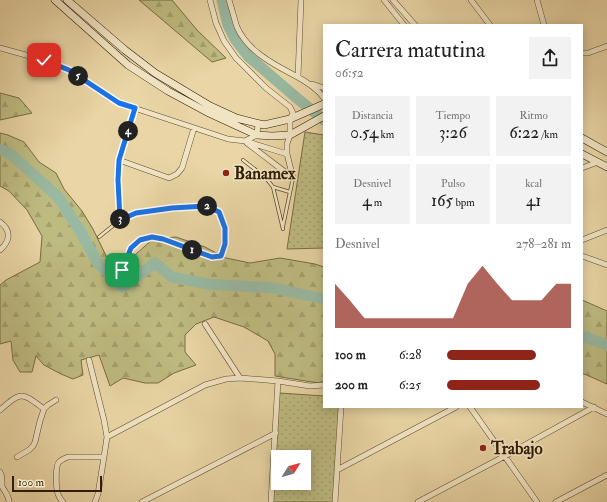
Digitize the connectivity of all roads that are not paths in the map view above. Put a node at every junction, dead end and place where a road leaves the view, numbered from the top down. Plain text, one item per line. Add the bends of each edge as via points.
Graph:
1 (56, 0) edge
2 (67, 0) edge
3 (210, 0) edge
4 (229, 0) edge
5 (301, 0) edge
6 (384, 0) edge
7 (393, 0) edge
8 (471, 0) edge
9 (537, 0) edge
10 (403, 24) edge
11 (413, 24) edge
12 (489, 24) edge
13 (544, 24) edge
14 (607, 46) edge
15 (0, 48) edge
16 (583, 53) edge
17 (298, 77) junction
18 (308, 82) junction
19 (323, 88) edge
20 (323, 97) edge
21 (323, 104) edge
22 (135, 108) junction
23 (323, 117) edge
24 (291, 119) junction
25 (258, 124) junction
26 (194, 128) junction
27 (257, 135) junction
28 (290, 135) junction
29 (583, 139) edge
30 (245, 141) junction
31 (607, 152) edge
32 (287, 154) junction
33 (583, 154) edge
34 (119, 160) junction
35 (243, 160) dead end
36 (598, 162) junction
37 (607, 167) edge
38 (583, 168) edge
39 (293, 178) junction
40 (273, 187) junction
41 (290, 192) junction
42 (120, 220) junction
43 (0, 222) edge
44 (607, 230) edge
45 (99, 237) dead end
46 (583, 240) edge
47 (0, 250) edge
48 (583, 256) edge
49 (607, 265) edge
50 (122, 270) dead end
51 (205, 324) dead end
52 (89, 360) dead end
53 (240, 378) junction
54 (278, 381) junction
55 (323, 385) edge
56 (56, 400) dead end
57 (583, 402) edge
58 (594, 407) junction
59 (341, 408) edge
60 (454, 408) edge
61 (471, 408) edge
62 (44, 409) junction
63 (0, 410) edge
64 (607, 414) edge
65 (276, 433) junction
66 (107, 437) junction
67 (505, 456) junction
68 (17, 457) dead end
69 (104, 457) junction
70 (337, 470) junction
71 (0, 472) edge
72 (607, 475) edge
73 (10, 502) edge
74 (63, 502) edge
75 (95, 502) edge
76 (142, 502) edge
77 (271, 502) edge
78 (335, 502) edge
79 (418, 502) edge
80 (537, 502) edge
81 (556, 502) edge

1 - 27 main road via 128,66 207,112
2 - 25 main road via 155,73 210,106 236,118
3 - 24 street via 224,41 236,58 266,88 290,106 293,113
4 - 17 street via 237,27 251,47 269,62
5 - 17 street
6 - 10 street
7 - 11 street
8 - 12 street
9 - 13 street
14 - 16 street via 588,54
15 - 22 street via 69,70 119,103
17 - 18 street
18 - 19 street
18 - 20 street
21 - 24 main road
22 - 26 street
22 - 34 street
23 - 28 main road
24 - 25 main road
24 - 28 street
25 - 27 street
26 - 30 street via 228,139
26 - 34 street via 182,168 170,178
27 - 28 main road
27 - 30 street
28 - 32 street
29 - 31 main road
30 - 32 street
30 - 39 street
32 - 39 street
33 - 36 main road
34 - 42 lane
35 - 40 lane via 266,178
36 - 37 main road
36 - 38 street
39 - 41 lane
40 - 41 lane
40 - 41 lane via 283,229
42 - 45 lane
42 - 50 lane via 136,213 166,208 206,206 219,212 225,228 225,244 221,256 212,257 152,237 140,240 131,248
43 - 47 street via 9,237
44 - 46 street
48 - 49 street
51 - 53 street
52 - 66 street
53 - 54 street
53 - 66 street via 204,385
54 - 55 street via 310,386
54 - 65 street
56 - 62 street
57 - 58 street
58 - 64 street
58 - 67 street
59 - 70 street
60 - 70 street
61 - 67 street
62 - 63 street via 22,396
62 - 68 street via 33,446
65 - 76 street
65 - 77 street
66 - 69 street
67 - 79 street
67 - 80 street
69 - 74 street via 63,458 59,462 57,490
69 - 75 street
70 - 78 street
71 - 73 street via 3,488
72 - 81 street

